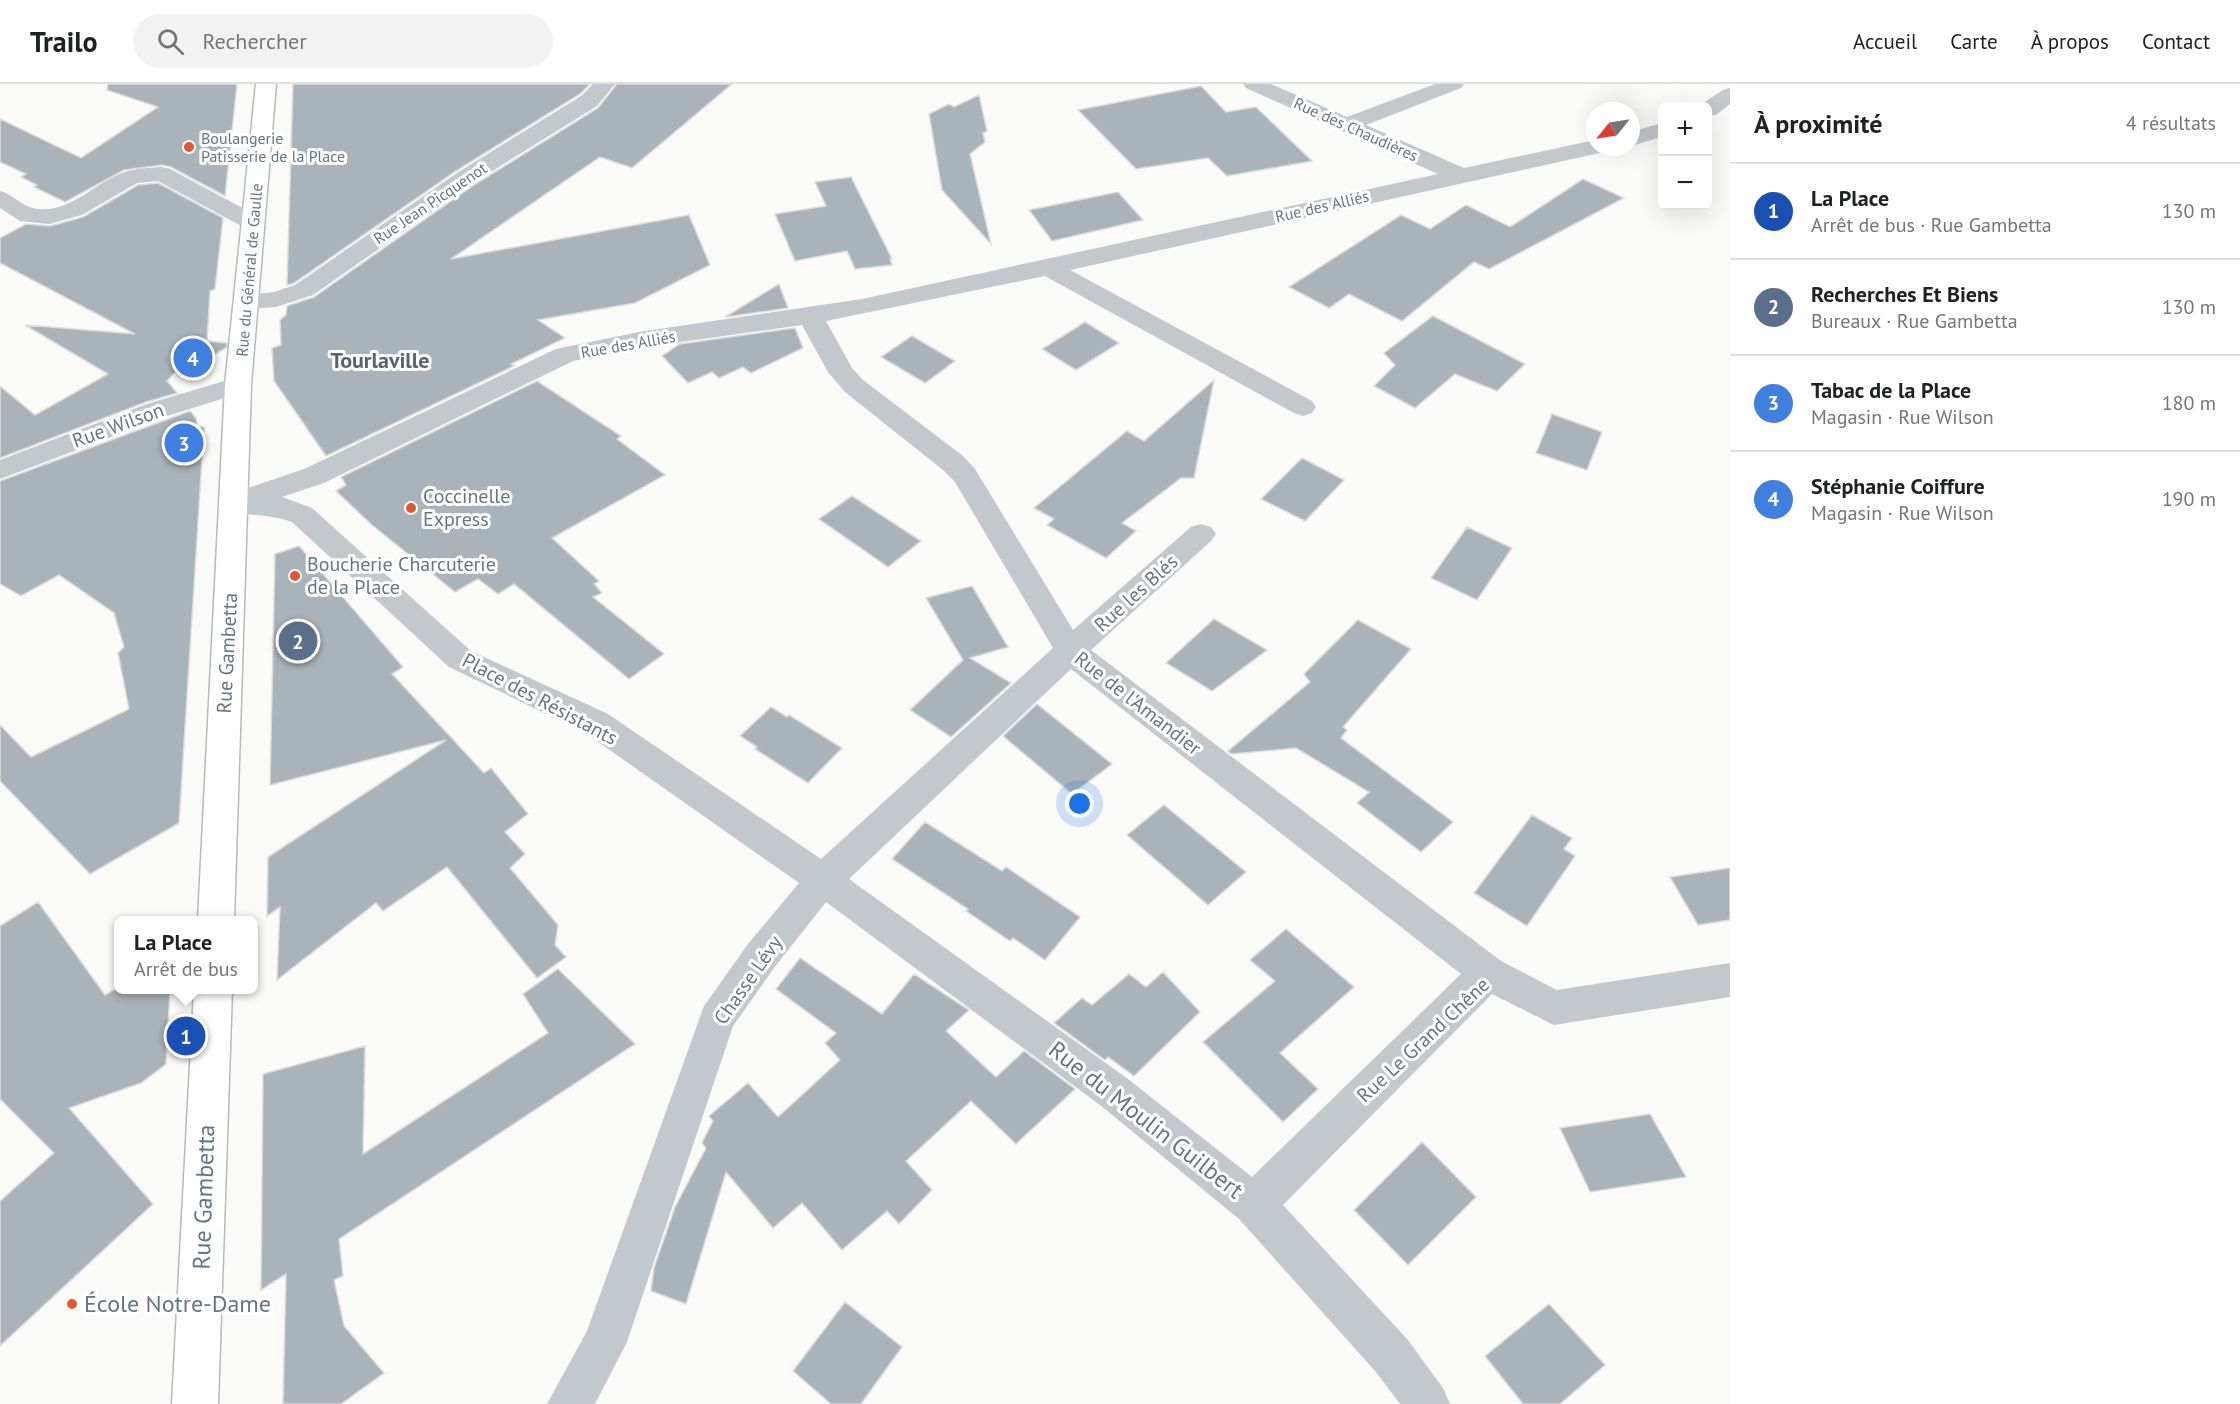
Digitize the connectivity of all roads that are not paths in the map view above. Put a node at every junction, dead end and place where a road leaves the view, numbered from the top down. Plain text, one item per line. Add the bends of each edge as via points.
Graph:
1 (266, 84) edge
2 (604, 84) edge
3 (1253, 84) edge
4 (1454, 84) edge
5 (1730, 94) edge
6 (1712, 107) edge
7 (1347, 125) junction
8 (1658, 131) edge
9 (1640, 136) edge
10 (1586, 149) edge
11 (1460, 175) junction
12 (0, 198) edge
13 (253, 223) junction
14 (1049, 268) junction
15 (246, 302) junction
16 (810, 316) junction
17 (238, 385) junction
18 (1303, 407) dead end
19 (0, 470) edge
20 (234, 503) junction
21 (1201, 534) dead end
22 (1070, 651) junction
23 (823, 880) junction
24 (216, 916) edge
25 (1488, 973) junction
26 (1730, 980) edge
27 (213, 994) edge
28 (1254, 1204) junction
29 (195, 1404) edge
30 (570, 1404) edge
31 (1427, 1404) edge

1 - 13 main road, Rue du Général de Gaulle
2 - 15 street, Rue Jean Picquenot via 589,101 465,178 304,290 276,299
3 - 7 street, Rue des Chaudières
4 - 7 street
5 - 6 street
7 - 11 street, Rue des Chaudières
8 - 9 street
10 - 11 street, Rue des Alliés
11 - 14 street, Rue des Alliés
12 - 13 street via 28,216 49,217 74,210 131,177 162,174
13 - 15 main road, Rue du Général de Gaulle
14 - 16 street, Rue des Alliés
14 - 18 street
15 - 17 main road, Rue du Général de Gaulle
16 - 20 street, Rue des Alliés via 565,355 314,476
16 - 22 street, Rue de l'Amandier via 841,372 854,386 953,463 964,476
17 - 19 street, Rue Wilson via 157,410
17 - 20 main road, Rue Gambetta
20 - 23 street, Place des Résistants via 280,507 302,515 460,659 596,723
20 - 24 main road, Rue Gambetta
21 - 22 street, Rue les Blés
22 - 23 street, Chasse Lévy
22 - 25 street, Rue de l'Amandier
23 - 28 street, Rue du Moulin Guilbert via 1114,1092
23 - 30 street, Chasse Lévy via 717,1018 605,1342
25 - 26 street, Rue Le Grand Chêne via 1554,1008
25 - 28 street, Rue Le Grand Chêne
27 - 29 main road, Rue Gambetta
28 - 31 street, Rue du Moulin Guilbert via 1392,1356

